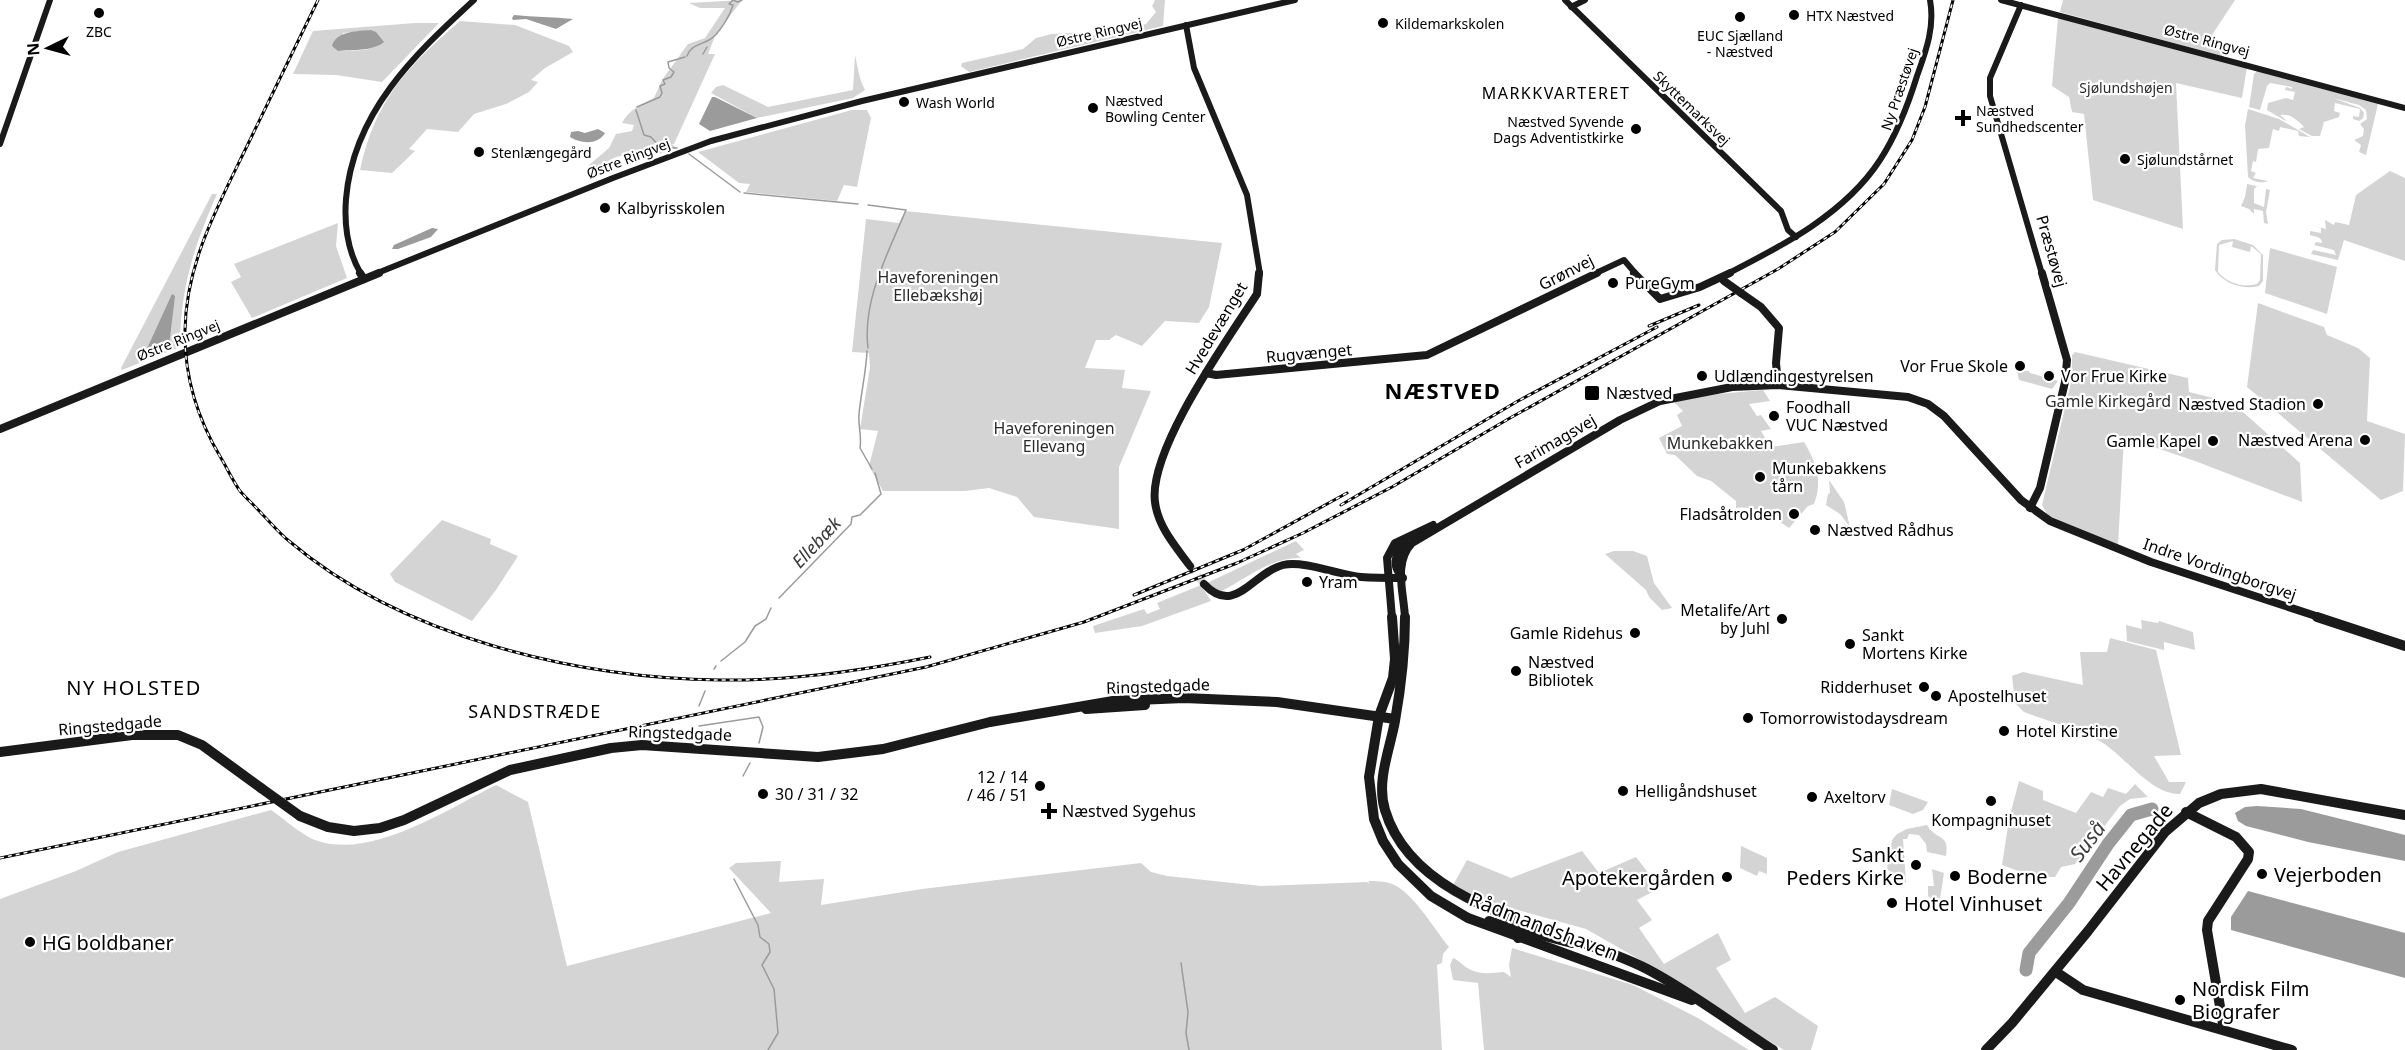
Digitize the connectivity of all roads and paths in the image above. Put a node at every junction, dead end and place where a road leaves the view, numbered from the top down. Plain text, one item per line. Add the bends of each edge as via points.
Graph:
1 (50, 0) edge
2 (474, 0) edge
3 (1295, 0) edge
4 (1564, 0) edge
5 (1585, 0) edge
6 (1930, 0) edge
7 (2001, 0) edge
8 (2021, 5) junction
9 (1572, 7) junction
10 (1186, 26) junction
11 (12, 108) junction
12 (2405, 108) edge
13 (4, 110) dead end
14 (0, 144) edge
15 (1796, 237) junction
16 (364, 279) junction
17 (1722, 280) junction
18 (1413, 358) joint
19 (1206, 374) junction
20 (1778, 385) junction
21 (0, 429) edge
22 (2030, 508) junction
23 (1448, 520) junction
24 (1419, 530) junction
25 (1190, 566) tunnel mouth
26 (1388, 577) junction
27 (1403, 578) junction
28 (1204, 584) tunnel mouth
29 (1403, 640) junction
30 (2405, 646) edge
31 (1379, 716) junction
32 (1395, 719) junction
33 (0, 752) edge
34 (2186, 812) junction
35 (2405, 815) edge
36 (1454, 910) junction
37 (1536, 924) junction
38 (1518, 938) junction
39 (1612, 952) junction
40 (2056, 972) junction
41 (1700, 1003) junction
42 (2224, 1030) junction
43 (1773, 1050) edge
44 (1986, 1050) edge
45 (2292, 1050) edge

1 - 11 street
2 - 16 street via 392,81 357,143 345,187 345,231 352,257
3 - 10 street, Østre Ringvej
4 - 9 street, Skyttemarksvej
5 - 9 street
6 - 15 street, Ny Præstøvej via 1931,32 1891,146 1854,194
7 - 8 street, Østre Ringvej
8 - 12 street, Østre Ringvej
8 - 22 street, Præstøvej via 1990,78 1990,96 2067,360 2040,488
9 - 15 street, Skyttemarksvej via 1776,207
10 - 16 street, Østre Ringvej via 741,132 613,178
10 - 19 street, Hvedevænget via 1194,68 1244,185 1260,277 1257,294
11 - 13 street
11 - 14 street
15 - 17 street, Ny Præstøvej
16 - 21 street, Østre Ringvej
17 - 18 street, Grønvej via 1660,298 1624,260 1441,350
17 - 20 street, bridge via 1761,307 1779,328
18 - 19 street, Rugvænget
19 - 25 street, Hvedevænget via 1186,405 1154,489 1155,512 1161,525
20 - 22 street, Farimagsvej via 1908,397 1928,404 1944,416
20 - 23 street, Farimagsvej via 1714,389 1660,401 1620,420
22 - 30 street, Indre Vordingborgvej via 2050,521 2151,562
23 - 24 street, Farimagsvej
23 - 27 street, Farimagsvej via 1404,551
24 - 26 street, Farimagsvej via 1403,537 1389,550
24 - 27 street via 1395,554 1394,567
26 - 27 street
26 - 28 street via 1361,577 1297,565 1275,568 1226,598 1212,593
26 - 29 street via 1398,588
26 - 31 street, Farimagsvej via 1395,659 1393,678
27 - 29 street, Farimagsvej
29 - 32 street, Farimagsvej
31 - 32 street, Ringstedgade
31 - 33 street, Ringstedgade, bridge via 1296,703 1205,699 1058,710 842,755 619,746 504,771 409,818 365,831 335,830 300,816 202,745 178,735 132,735
31 - 36 street, Rådmandshaven via 1369,777 1374,819 1398,864 1431,896
32 - 37 street, Rådmandshaven via 1383,769 1382,796 1393,832 1405,851 1421,869 1449,889
34 - 35 street, Havnegade via 2213,796 2261,789
34 - 40 street, Havnegade via 2155,844
34 - 42 street via 2236,837 2249,852 2208,921
36 - 37 street via 1513,929
36 - 38 street, Rådmandshaven
37 - 39 street, Rådmandshaven
38 - 39 street via 1533,933
38 - 41 street, Rådmandshaven
39 - 41 street, Rådmandshaven via 1647,968
40 - 42 street via 2083,990
40 - 44 street, Havnegade
41 - 43 street, Rådmandshaven
42 - 45 street

